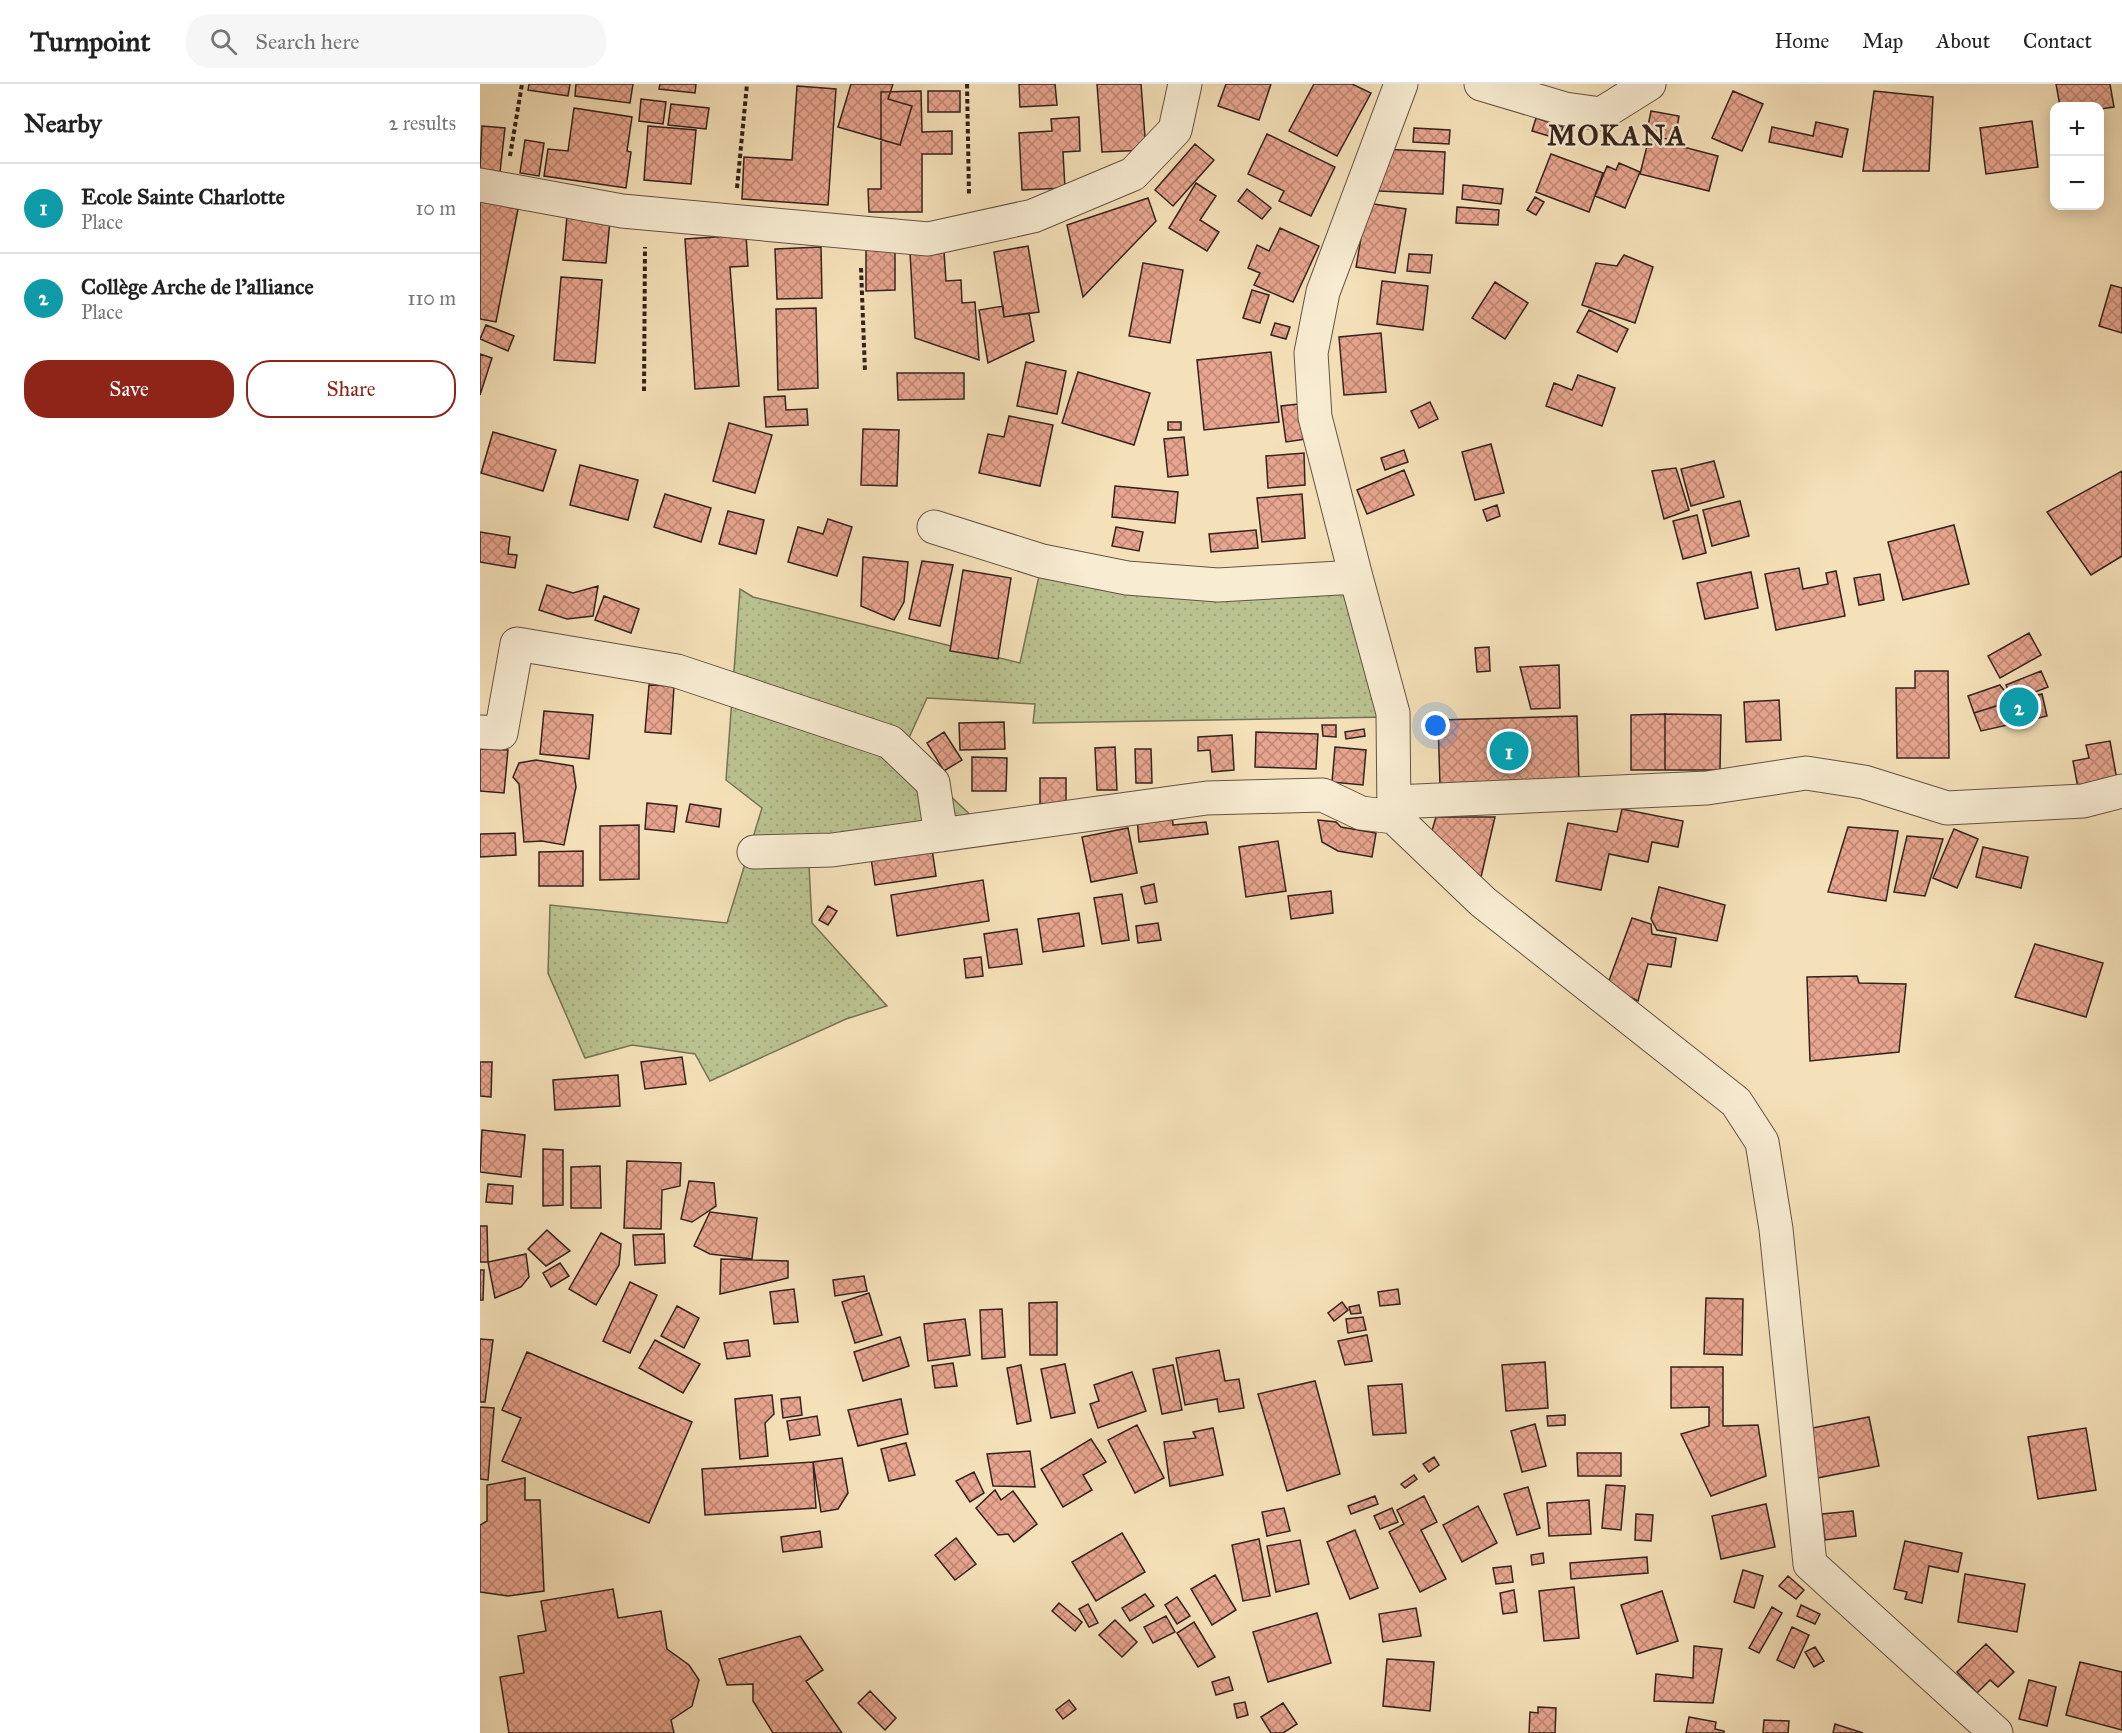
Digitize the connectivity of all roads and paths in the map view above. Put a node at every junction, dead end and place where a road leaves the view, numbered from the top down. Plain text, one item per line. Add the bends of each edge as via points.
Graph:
1 (522, 84) edge
2 (747, 84) edge
3 (967, 84) edge
4 (1185, 84) edge
5 (1401, 84) edge
6 (1481, 84) edge
7 (1649, 84) edge
8 (492, 187) edge
9 (646, 214) junction
10 (734, 222) junction
11 (969, 230) junction
12 (860, 233) junction
13 (865, 372) dead end
14 (644, 391) dead end
15 (934, 527) dead end
16 (1356, 577) junction
17 (480, 732) edge
18 (2122, 791) edge
19 (1394, 810) junction
20 (941, 835) junction
21 (754, 852) dead end
22 (1996, 1733) edge

1 - 8 path
2 - 10 path
3 - 11 path
4 - 11 street via 1175,130 1133,174 1033,216
5 - 16 street via 1323,292 1311,353 1316,417
6 - 7 street via 1565,109 1601,114
8 - 9 street
9 - 10 street
9 - 14 path
10 - 12 street
11 - 12 street via 928,239
12 - 13 path
15 - 16 street via 1042,561 1126,578 1218,585
16 - 19 street via 1393,714
17 - 20 street via 501,733 517,644 677,671 890,742 933,783
18 - 19 street via 2083,801 1947,808 1864,782 1806,773 1707,788
19 - 20 street via 1361,813 1323,795 1208,798
19 - 22 street via 1484,902 1736,1102 1762,1142 1774,1218 1810,1564
20 - 21 street via 832,850

